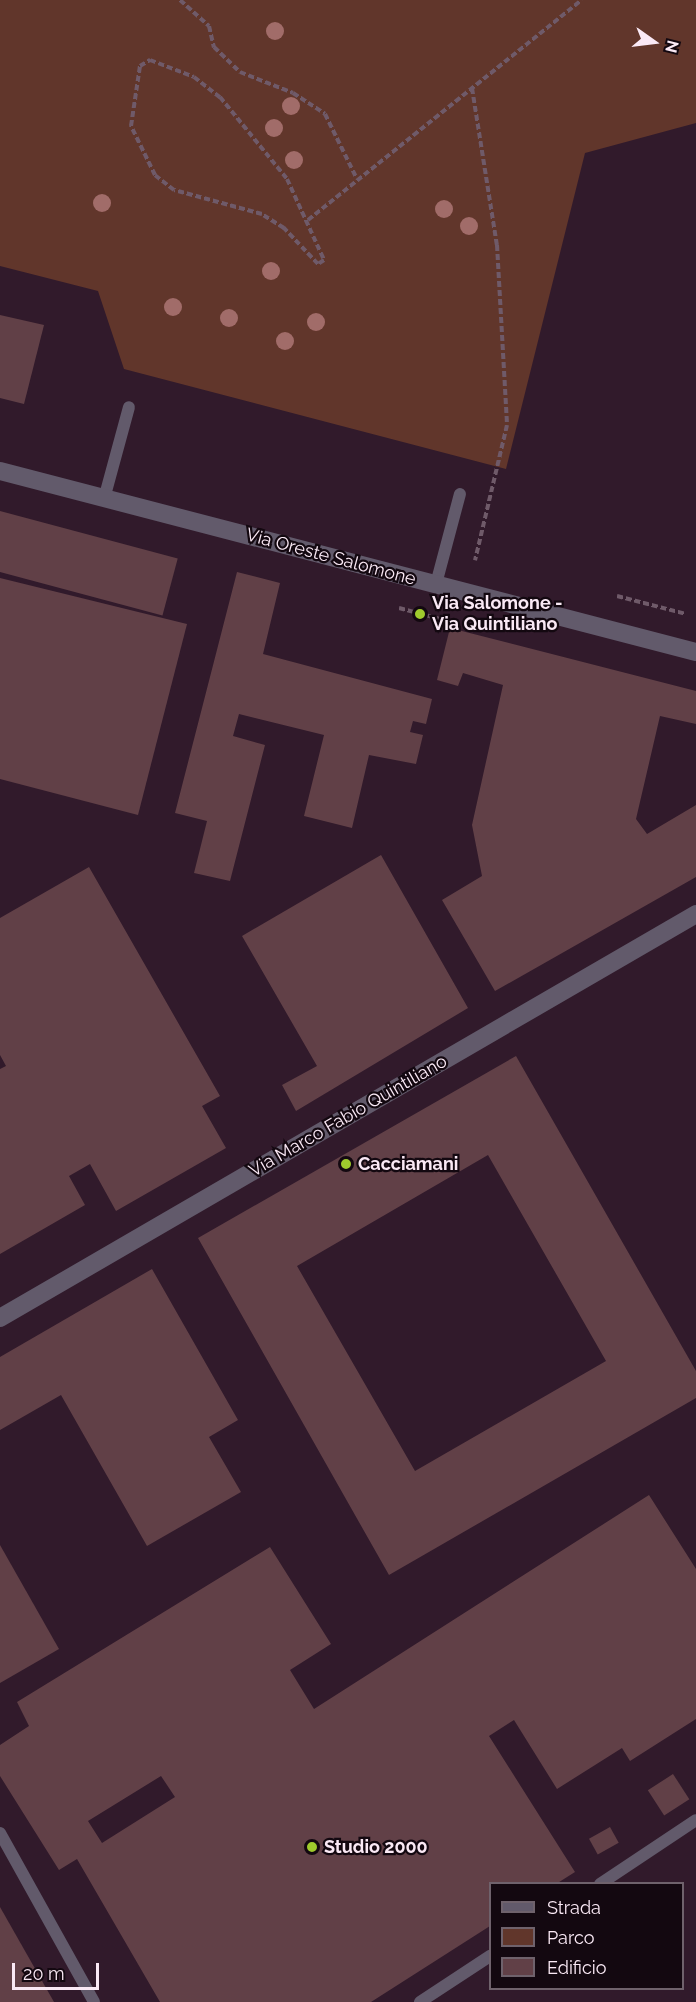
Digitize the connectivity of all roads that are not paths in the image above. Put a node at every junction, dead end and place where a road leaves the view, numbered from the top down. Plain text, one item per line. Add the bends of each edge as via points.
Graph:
1 (129, 407) dead end
2 (0, 471) edge
3 (460, 494) dead end
4 (104, 499) junction
5 (436, 584) junction
6 (696, 652) edge
7 (696, 914) edge
8 (0, 1318) edge
9 (696, 1820) edge
10 (0, 1833) edge
11 (603, 1882) edge
12 (489, 1957) edge
13 (94, 2002) edge
14 (420, 2002) edge

1 - 4 lane
2 - 4 street, Via Oreste Salomone
3 - 5 lane
4 - 5 street, Via Oreste Salomone
5 - 6 street, Via Oreste Salomone
7 - 8 street, Via Marco Fabio Quintiliano
9 - 11 lane
10 - 13 lane
12 - 14 lane

